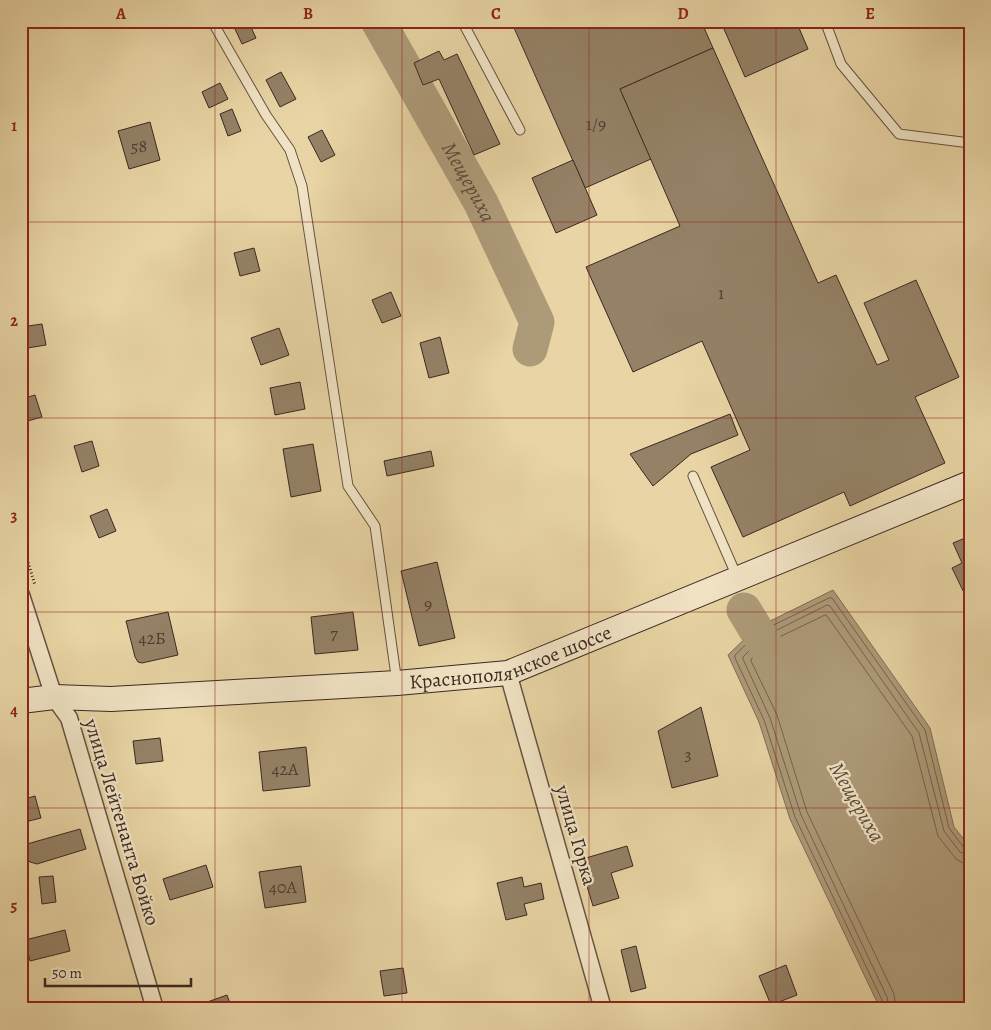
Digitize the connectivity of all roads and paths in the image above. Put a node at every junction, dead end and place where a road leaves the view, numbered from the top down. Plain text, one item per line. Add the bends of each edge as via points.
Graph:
1 (212, 21) edge
2 (462, 21) edge
3 (825, 21) edge
4 (520, 130) dead end
5 (970, 143) edge
6 (693, 476) dead end
7 (970, 483) edge
8 (738, 579) junction
9 (21, 595) edge
10 (508, 673) junction
11 (397, 683) junction
12 (54, 697) junction
13 (21, 701) edge
14 (155, 1009) edge
15 (603, 1009) edge

1 - 11 lane via 290,150 302,186 348,486 374,526
2 - 4 lane
3 - 5 lane via 841,64 899,134
6 - 8 lane
7 - 8 main road, Краснополянское шоссе
8 - 10 main road, Краснополянское шоссе
9 - 12 street, улица Лейтенанта Бойко
10 - 11 main road, Краснополянское шоссе
10 - 15 street, улица Горка
11 - 12 main road, Краснополянское шоссе via 111,699
12 - 13 main road, Краснополянское шоссе
12 - 14 street, улица Лейтенанта Бойко via 69,718

